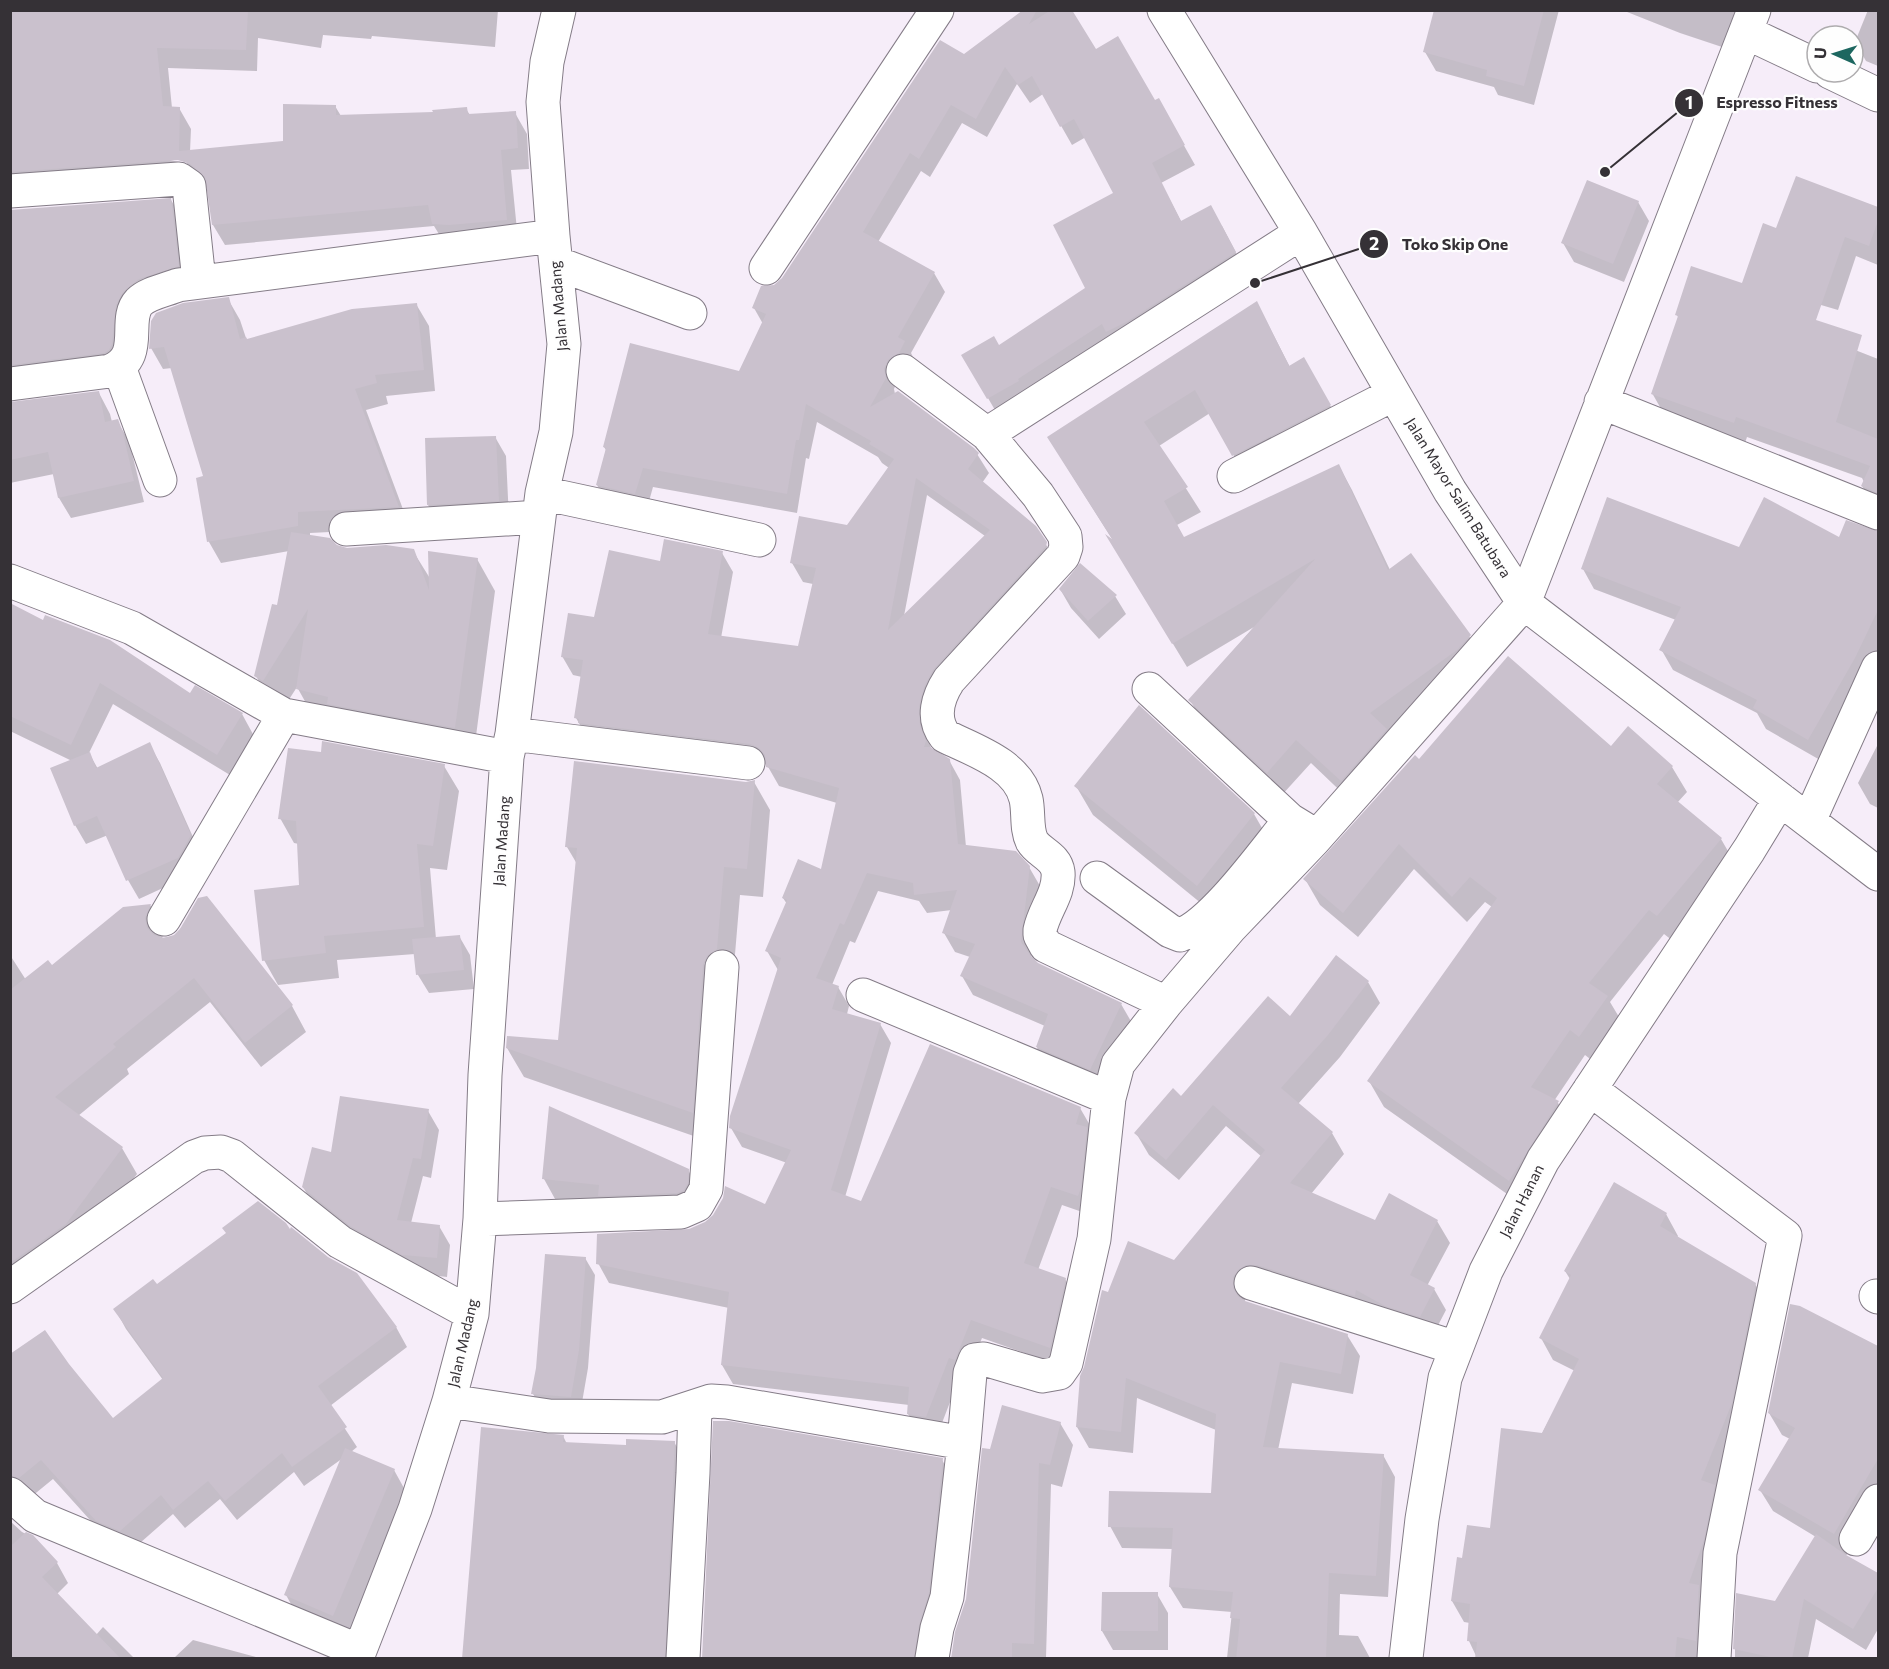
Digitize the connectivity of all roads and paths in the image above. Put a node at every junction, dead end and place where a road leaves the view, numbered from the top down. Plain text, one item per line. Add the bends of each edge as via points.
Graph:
1 (560, 10) edge
2 (937, 10) edge
3 (1164, 10) edge
4 (1750, 22) edge
5 (1805, 60) edge
6 (1855, 84) edge
7 (1878, 95) edge
8 (10, 191) edge
9 (1302, 232) junction
10 (554, 250) junction
11 (766, 268) dead end
12 (199, 281) junction
13 (690, 313) dead end
14 (119, 367) junction
15 (903, 372) dead end
16 (10, 384) edge
17 (1394, 394) junction
18 (1601, 402) junction
19 (987, 434) junction
20 (1234, 476) dead end
21 (160, 480) dead end
22 (540, 505) junction
23 (1878, 513) edge
24 (346, 529) dead end
25 (759, 540) dead end
26 (10, 581) edge
27 (1524, 603) junction
28 (1878, 668) edge
29 (1149, 689) dead end
30 (284, 715) junction
31 (509, 745) junction
32 (748, 763) dead end
33 (1780, 799) junction
34 (1290, 820) junction
35 (1809, 821) junction
36 (1314, 840) junction
37 (1878, 874) edge
38 (1097, 878) dead end
39 (1223, 918) junction
40 (164, 919) dead end
41 (722, 967) dead end
42 (863, 995) dead end
43 (1166, 1003) junction
44 (1590, 1089) junction
45 (1108, 1098) junction
46 (480, 1219) junction
47 (1251, 1283) dead end
48 (10, 1287) edge
49 (472, 1314) junction
50 (1456, 1348) junction
51 (449, 1401) junction
52 (695, 1407) junction
53 (964, 1443) junction
54 (10, 1494) edge
55 (1878, 1501) edge
56 (1856, 1539) dead end
57 (358, 1655) edge
58 (682, 1659) edge
59 (932, 1659) edge
60 (1406, 1659) edge
61 (1714, 1659) edge

1 - 10 street, Jalan Madang via 547,62 543,102
2 - 11 street
3 - 9 street, Jalan Mayor Salim Batubara
4 - 5 street via 1758,38
4 - 18 street
6 - 7 street
8 - 12 street via 179,179 189,186
9 - 17 street, Jalan Mayor Salim Batubara
9 - 19 street
10 - 12 street
10 - 13 street
10 - 22 street, Jalan Madang via 564,344 556,432
12 - 14 street via 178,285 138,303 132,342
14 - 16 street
14 - 21 street
15 - 19 street
17 - 20 street
17 - 27 street, Jalan Mayor Salim Batubara via 1450,491
18 - 23 street
18 - 27 street
19 - 43 street via 1038,495 1065,536 1066,547 949,680 936,712 940,730 998,762 1025,794 1032,841 1053,859 1058,871 1040,930 1047,946
22 - 24 street
22 - 25 street
22 - 31 street, Jalan Madang
26 - 30 street via 132,628
27 - 33 street, Jalan Mayor Salim Batubara
27 - 36 street
28 - 35 street
29 - 34 street
30 - 31 street
30 - 40 street
31 - 32 street
31 - 46 street, Jalan Madang via 485,1075
33 - 35 street, Jalan Mayor Salim Batubara
33 - 44 street, Jalan Hanan
34 - 36 street via 1306,829
34 - 39 street
35 - 37 street, Jalan Mayor Salim Batubara
36 - 39 street
38 - 39 street via 1180,935
39 - 43 street
41 - 46 street via 706,1189 697,1205 681,1212
42 - 45 street
43 - 45 street via 1118,1064
44 - 50 street, Jalan Hanan via 1538,1170 1486,1271
44 - 61 street via 1785,1236 1720,1553
45 - 53 street via 1094,1239 1066,1363 1059,1373 1042,1376 984,1359 975,1360 970,1373
46 - 49 street, Jalan Madang
47 - 50 street
48 - 49 street via 194,1157 221,1152 256,1173 340,1242
49 - 51 street, Jalan Madang
50 - 60 street, Jalan Hanan via 1444,1378 1431,1452
51 - 52 street via 549,1416 662,1417
51 - 57 street, Jalan Madang via 415,1509
52 - 53 street via 711,1401 727,1402
52 - 58 street
53 - 59 street via 947,1597
54 - 57 street via 34,1516
55 - 56 street

